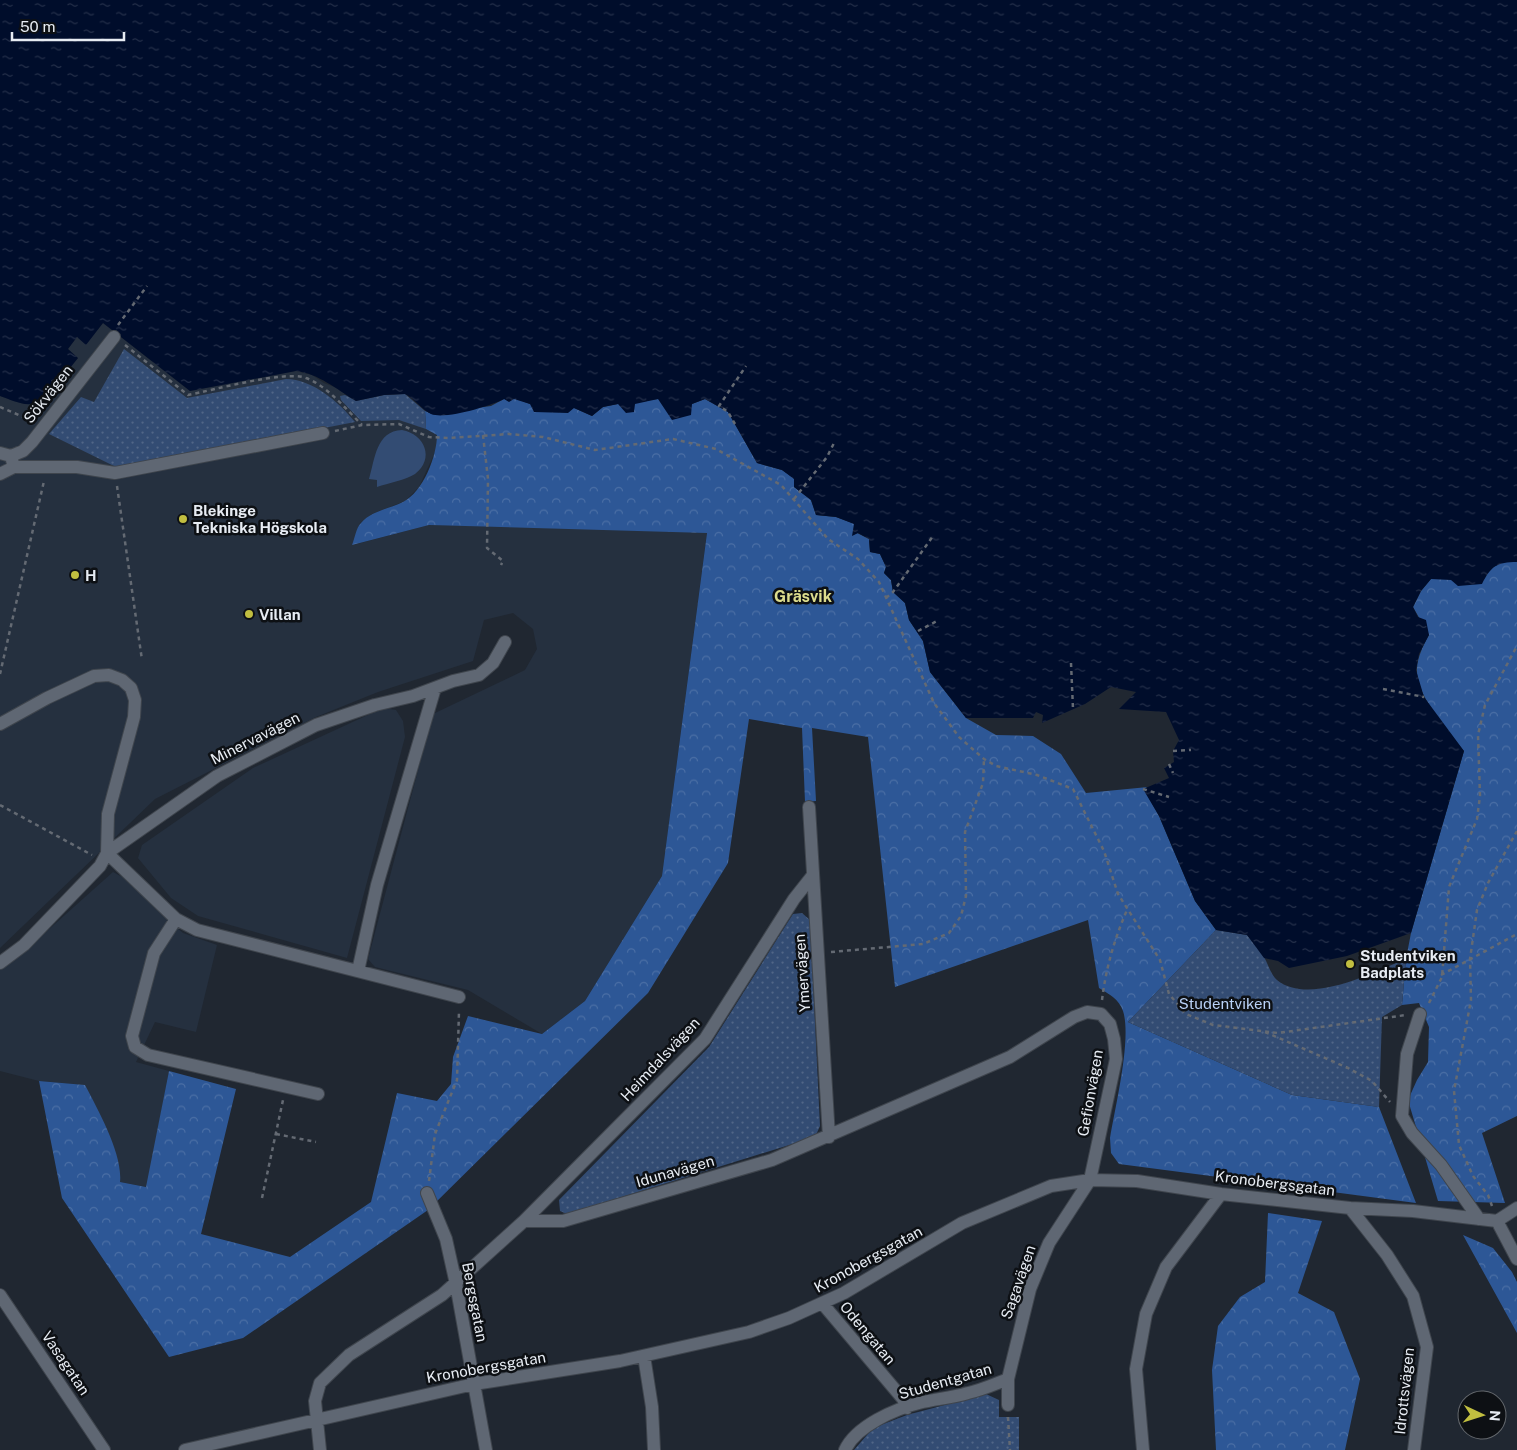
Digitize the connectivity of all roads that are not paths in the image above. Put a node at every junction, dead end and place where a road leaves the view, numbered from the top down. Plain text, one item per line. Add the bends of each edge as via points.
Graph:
1 (114, 334) road end
2 (322, 433) road end
3 (8, 459) edge
4 (0, 474) edge
5 (505, 642) dead end
6 (435, 688) junction
7 (0, 724) edge
8 (809, 807) dead end
9 (107, 853) junction
10 (813, 875) junction
11 (176, 919) junction
12 (0, 963) edge
13 (358, 971) junction
14 (459, 997) road end
15 (1100, 1014) joint
16 (1420, 1014) road end
17 (318, 1094) dead end
18 (829, 1138) junction
19 (1090, 1180) junction
20 (428, 1193) road end
21 (1221, 1194) junction
22 (1350, 1208) junction
23 (1517, 1208) edge
24 (1479, 1218) junction
25 (524, 1221) junction
26 (1496, 1221) junction
27 (1517, 1259) edge
28 (456, 1284) junction
29 (0, 1295) edge
30 (822, 1303) junction
31 (644, 1356) junction
32 (1008, 1379) junction
33 (474, 1384) junction
34 (1008, 1405) road end
35 (907, 1408) junction
36 (316, 1419) junction
37 (104, 1450) edge
38 (185, 1450) edge
39 (320, 1450) edge
40 (486, 1450) edge
41 (654, 1450) edge
42 (846, 1450) edge
43 (1142, 1450) edge
44 (1414, 1450) edge

1 - 3 street, Sökvägen via 23,451
2 - 3 street via 115,474 77,467 47,467
3 - 4 street, Sökvägen
5 - 6 street, Minervavägen via 493,663 479,675
6 - 9 street, Minervavägen via 316,725 216,776
6 - 13 street via 377,885
7 - 9 street via 94,676 122,680 131,688 135,700 134,717 108,814
8 - 10 street, Ymervägen
9 - 11 street
9 - 12 street, Minervavägen via 100,866 24,944
10 - 18 street, Ymervägen
10 - 25 street, Heimdalsvägen via 794,899 705,1039
11 - 13 street via 197,930
11 - 17 street via 154,954 132,1036 136,1047 148,1055
13 - 14 street
15 - 18 street, Idunavägen via 1087,1012 1074,1017 1010,1057
15 - 19 street, Gefionvägen via 1110,1024 1116,1059
16 - 24 street via 1407,1054 1402,1116
18 - 25 street, Idunavägen via 772,1160 562,1221
19 - 21 street, Kronobergsgatan via 1137,1181
19 - 30 street, Kronobergsgatan via 1051,1186 962,1223
19 - 32 street, Sagavägen via 1049,1243 1030,1289
20 - 28 street, Bergsgatan via 446,1239
21 - 22 street, Kronobergsgatan
21 - 43 street via 1166,1267 1146,1314 1136,1369
22 - 24 street, Kronobergsgatan
22 - 44 street, Idrottsvägen via 1387,1255 1413,1296 1427,1347
23 - 26 street
24 - 26 street, Kronobergsgatan
25 - 28 street
26 - 27 street
28 - 33 street, Bergsgatan
28 - 36 street via 349,1355 320,1383 315,1401
29 - 37 street, Vasagatan
30 - 31 street, Kronobergsgatan via 749,1332
30 - 35 street, Odengatan via 903,1399
31 - 33 street, Kronobergsgatan
31 - 41 street via 652,1407
32 - 34 street, Sagavägen
32 - 35 street, Studentgatan via 968,1394
33 - 36 street, Kronobergsgatan
33 - 40 street, Bergsgatan
35 - 42 street, Studentgatan via 864,1429
36 - 38 street, Kronobergsgatan
36 - 39 street

